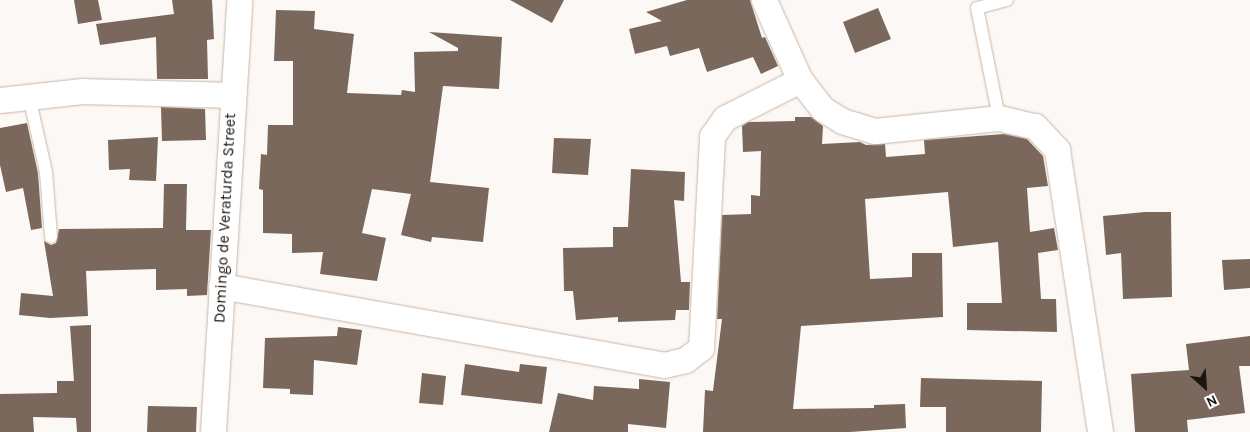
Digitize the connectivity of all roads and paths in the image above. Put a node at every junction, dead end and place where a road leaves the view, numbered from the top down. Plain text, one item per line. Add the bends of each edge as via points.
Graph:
1 (764, 0) edge
2 (1007, 0) edge
3 (239, 3) dead end
4 (800, 80) junction
5 (233, 95) junction
6 (29, 96) junction
7 (0, 100) edge
8 (999, 118) junction
9 (51, 237) dead end
10 (221, 286) junction
11 (214, 432) edge
12 (1100, 432) edge

1 - 4 street
2 - 8 lane via 977,8
3 - 5 street, Domingo de Veraturda Street
4 - 8 street via 823,109 842,121 874,131
4 - 10 street via 725,118 712,136 701,348 685,360 664,365
5 - 6 street via 84,91
5 - 10 street, Domingo de Veraturda Street
6 - 7 street
6 - 9 lane via 46,172
8 - 12 street via 1035,126 1057,150
10 - 11 street, Domingo de Veraturda Street

